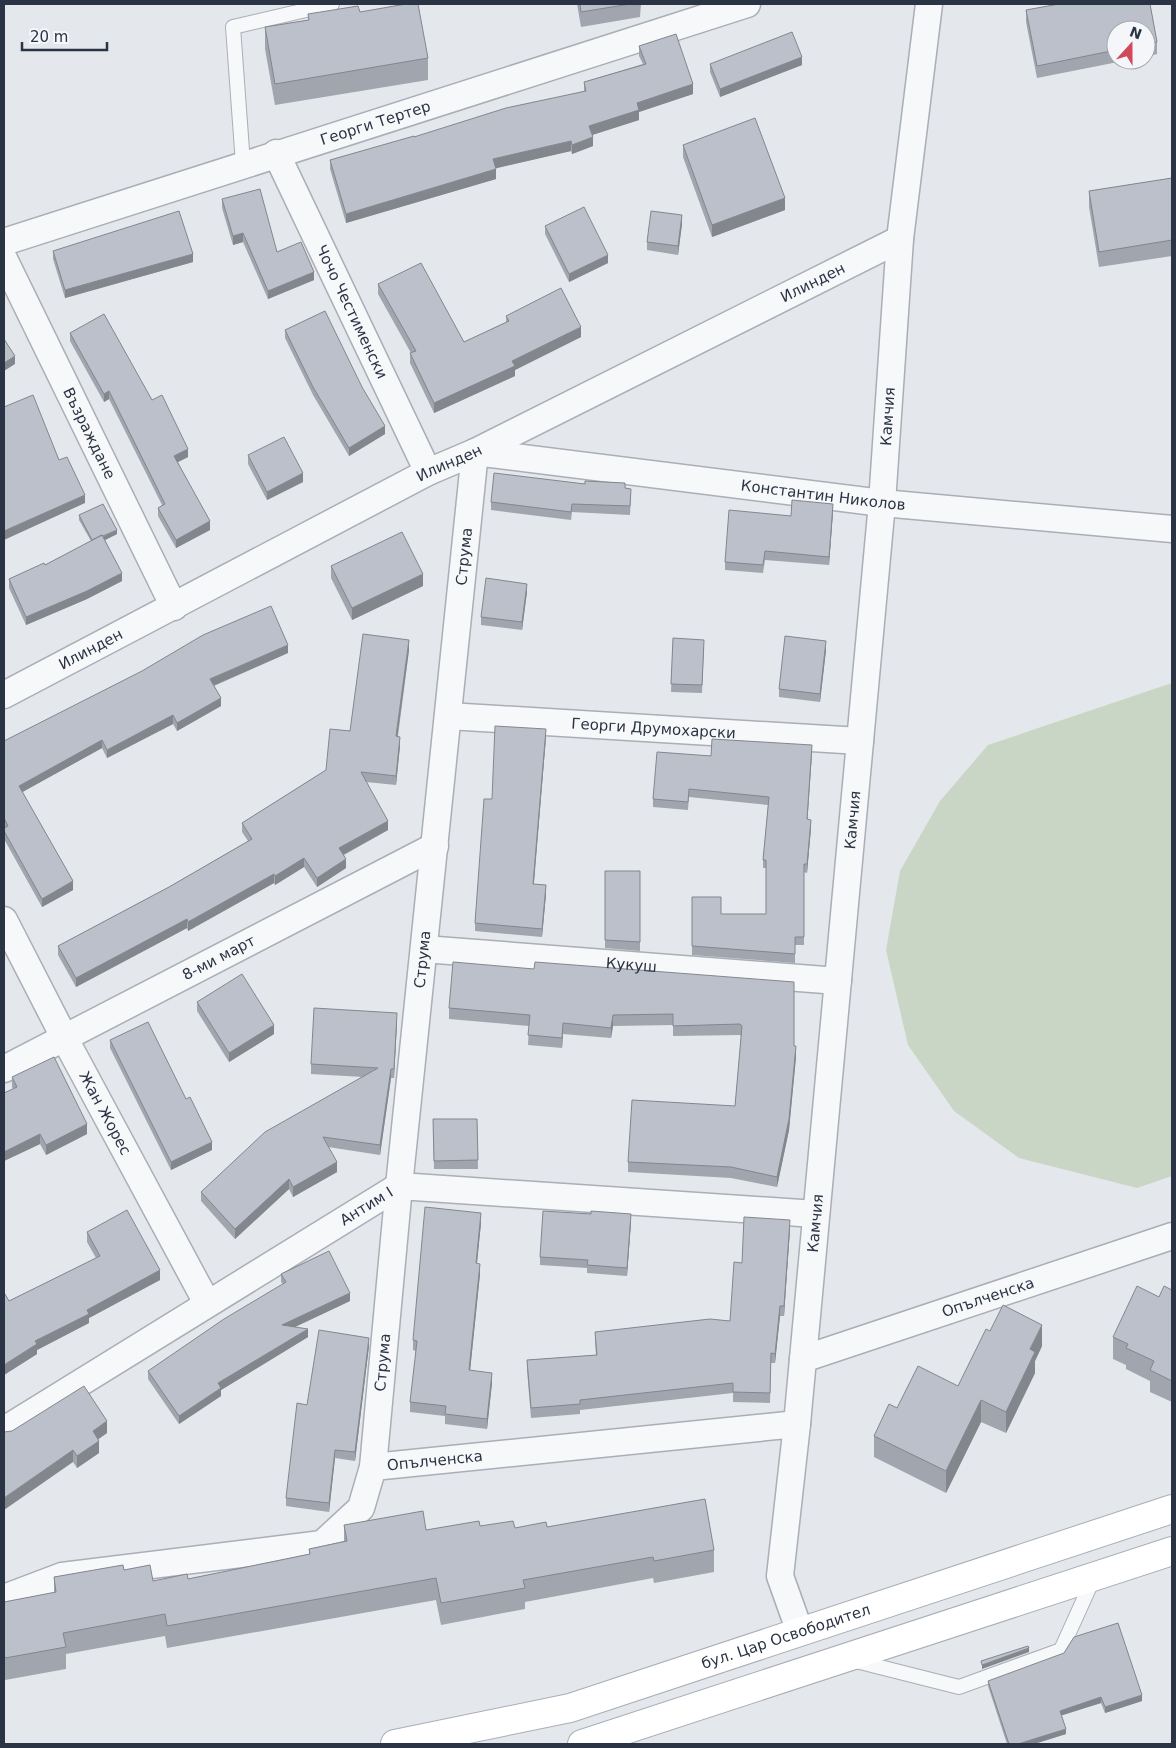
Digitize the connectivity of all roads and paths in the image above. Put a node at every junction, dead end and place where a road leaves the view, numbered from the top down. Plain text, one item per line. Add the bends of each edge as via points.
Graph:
1 (332, 4) edge
2 (747, 4) edge
3 (929, 4) edge
4 (276, 153) junction
5 (244, 164) junction
6 (900, 239) junction
7 (4, 242) edge
8 (4, 259) edge
9 (475, 452) junction
10 (428, 472) junction
11 (882, 503) junction
12 (1172, 529) edge
13 (174, 607) junction
14 (4, 695) edge
15 (448, 716) junction
16 (860, 741) junction
17 (435, 846) junction
18 (4, 920) edge
19 (424, 949) junction
20 (838, 981) junction
21 (65, 1039) junction
22 (4, 1069) edge
23 (399, 1186) junction
24 (816, 1214) junction
25 (1172, 1236) edge
26 (208, 1303) junction
27 (803, 1359) junction
28 (797, 1424) junction
29 (4, 1430) edge
30 (373, 1466) junction
31 (1172, 1509) edge
32 (1172, 1551) edge
33 (1094, 1577) junction
34 (4, 1598) edge
35 (800, 1632) junction
36 (844, 1658) junction
37 (395, 1744) edge
38 (582, 1744) edge

1 - 5 lane via 233,27
2 - 4 street, Георги Тертер
3 - 6 street, Камчия
4 - 5 street, Георги Тертер
4 - 10 street, Чочо Честименски
5 - 7 street, Георги Тертер
6 - 9 street, Илинден
6 - 11 street, Камчия
8 - 13 street, Възраждане
9 - 10 street, Илинден
9 - 11 street, Константин Николов
9 - 15 street, Струма
10 - 13 street, Илинден
11 - 12 street, Константин Николов
11 - 16 street, Камчия
13 - 14 street, Илинден
15 - 16 street, Георги Друмохарски
15 - 17 street, Струма
16 - 20 street, Камчия
17 - 19 street, Струма
17 - 21 street, 8-ми март
18 - 21 street, Жан Жорес
19 - 20 street, Кукуш
19 - 23 street, Струма
20 - 24 street, Камчия
21 - 22 street, 8-ми март
21 - 26 street, Жан Жорес
23 - 24 street, Антим I
23 - 26 street, Антим I
23 - 30 street, Струма
24 - 27 street, Камчия
25 - 27 street, Опълченска
26 - 29 street, Антим I
27 - 28 street, Камчия
28 - 30 street, Опълченска
28 - 35 street, Камчия via 780,1576
30 - 34 street, Опълченска via 361,1508 322,1544 62,1576
31 - 35 main road, бул. Цар Освободител
32 - 33 main road
33 - 36 main road
33 - 36 lane via 1061,1650 959,1687
35 - 37 main road, бул. Цар Освободител via 570,1708
36 - 38 main road

